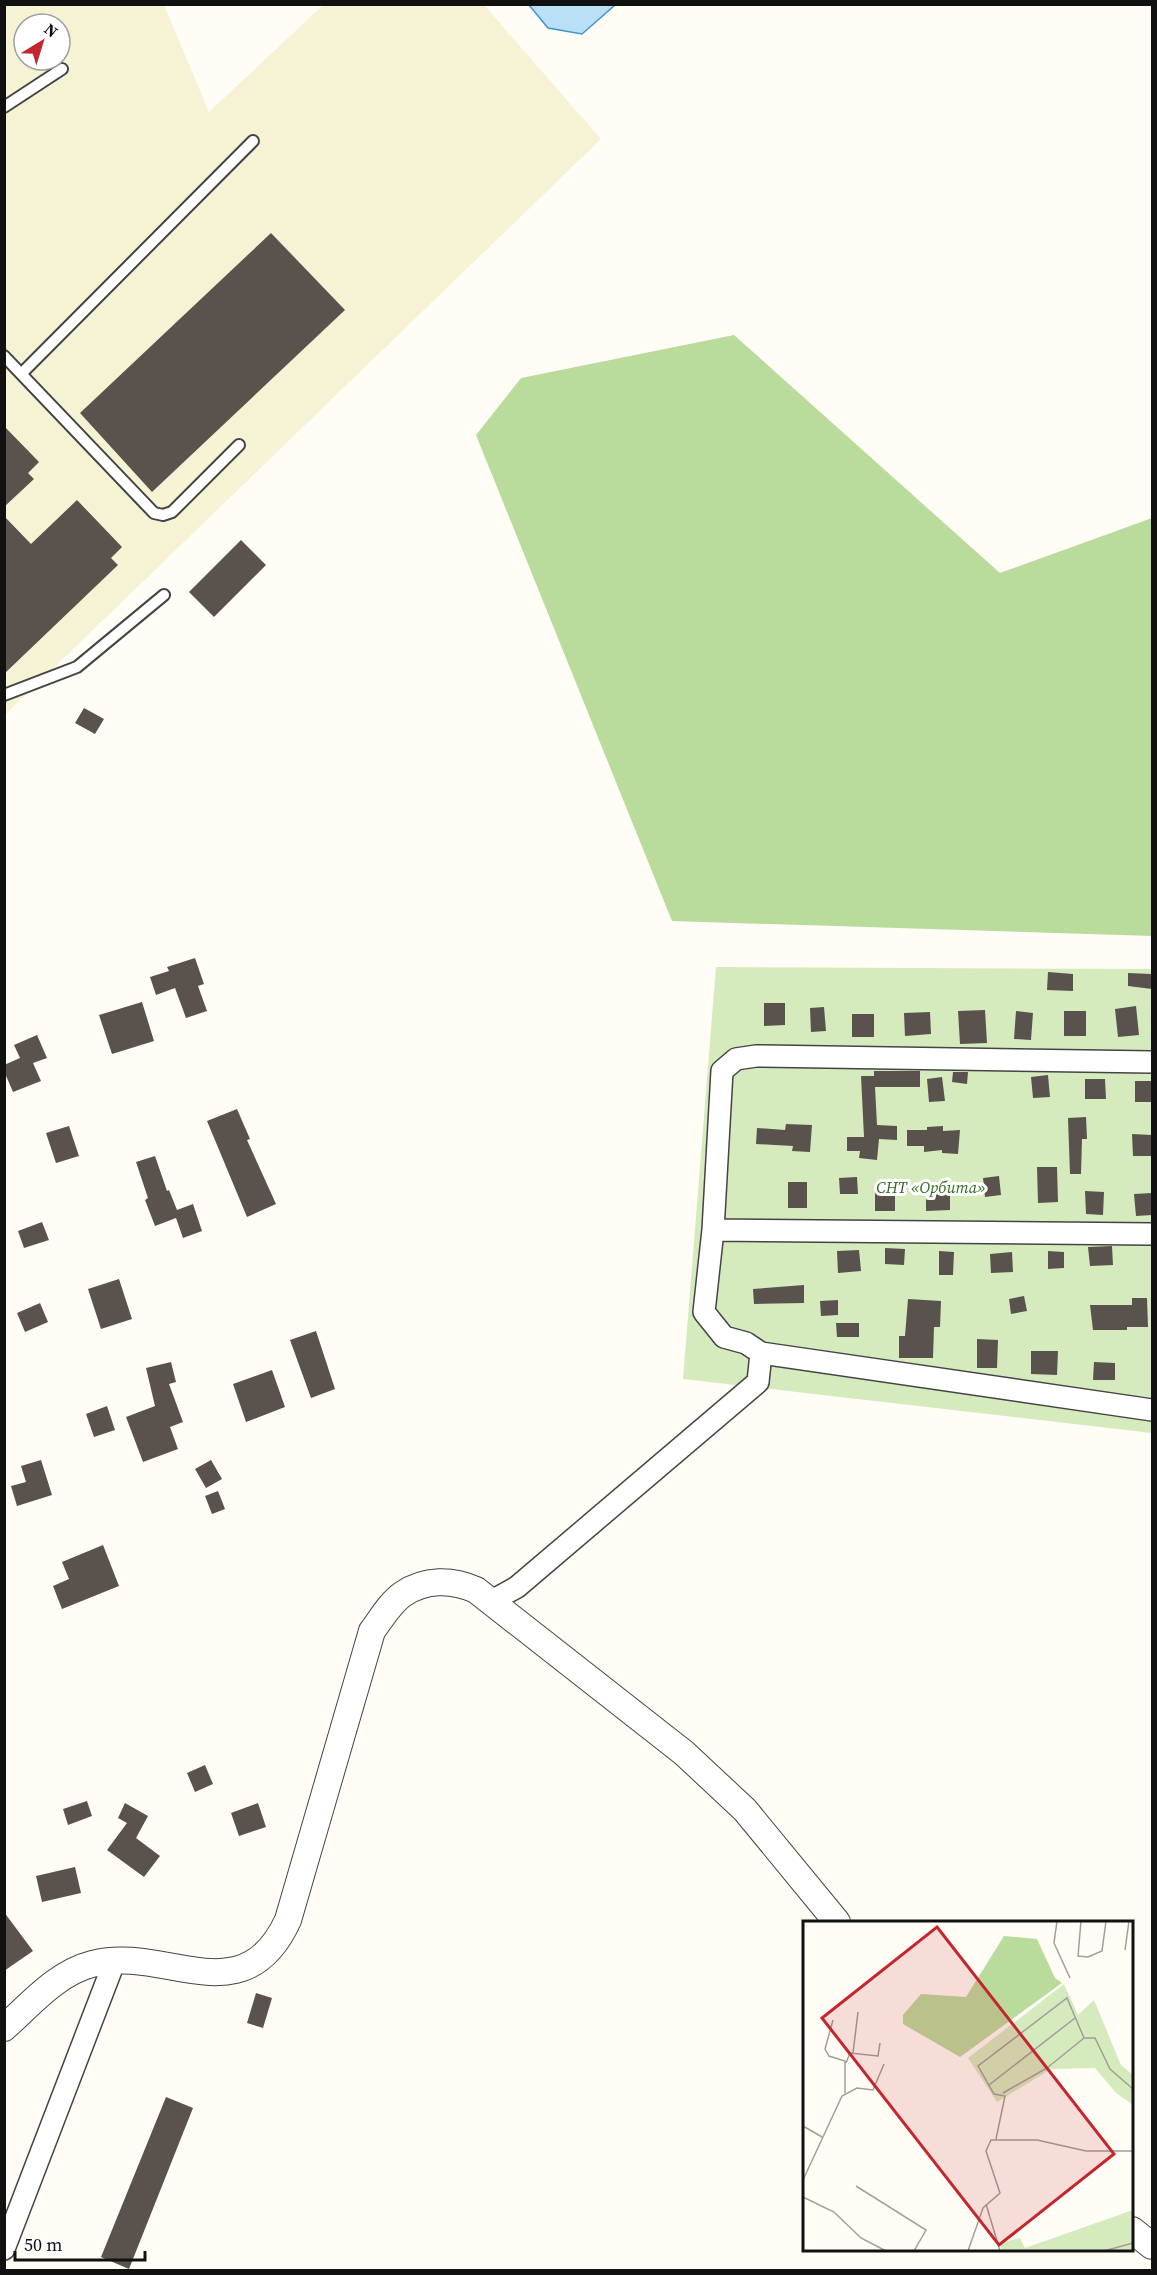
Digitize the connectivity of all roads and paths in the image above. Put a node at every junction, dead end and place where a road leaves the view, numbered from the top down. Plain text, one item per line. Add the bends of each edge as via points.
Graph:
1 (57, 72) edge
2 (4, 107) edge
3 (253, 141) dead end
4 (4, 356) edge
5 (22, 373) junction
6 (239, 445) dead end
7 (164, 595) dead end
8 (4, 695) edge
9 (1152, 1062) edge
10 (714, 1230) junction
11 (1152, 1233) edge
12 (761, 1353) junction
13 (1152, 1410) edge
14 (492, 1601) junction
15 (835, 1921) edge
16 (115, 1960) junction
17 (4, 2028) edge
18 (1133, 2232) edge
19 (1152, 2246) edge
20 (4, 2249) edge

1 - 2 lane
3 - 5 lane
4 - 5 lane
5 - 6 lane via 154,513 172,512
7 - 8 lane via 77,667
9 - 10 street via 756,1056 736,1059 722,1071
10 - 11 street
10 - 12 street via 704,1312 724,1337 746,1343
12 - 13 street
12 - 14 street via 758,1382 517,1587
14 - 15 street via 684,1753 745,1810
14 - 16 street via 462,1584 426,1584 402,1595 372,1631 288,1920 258,1960 228,1973
16 - 17 street via 74,1969
16 - 20 street
18 - 19 street

